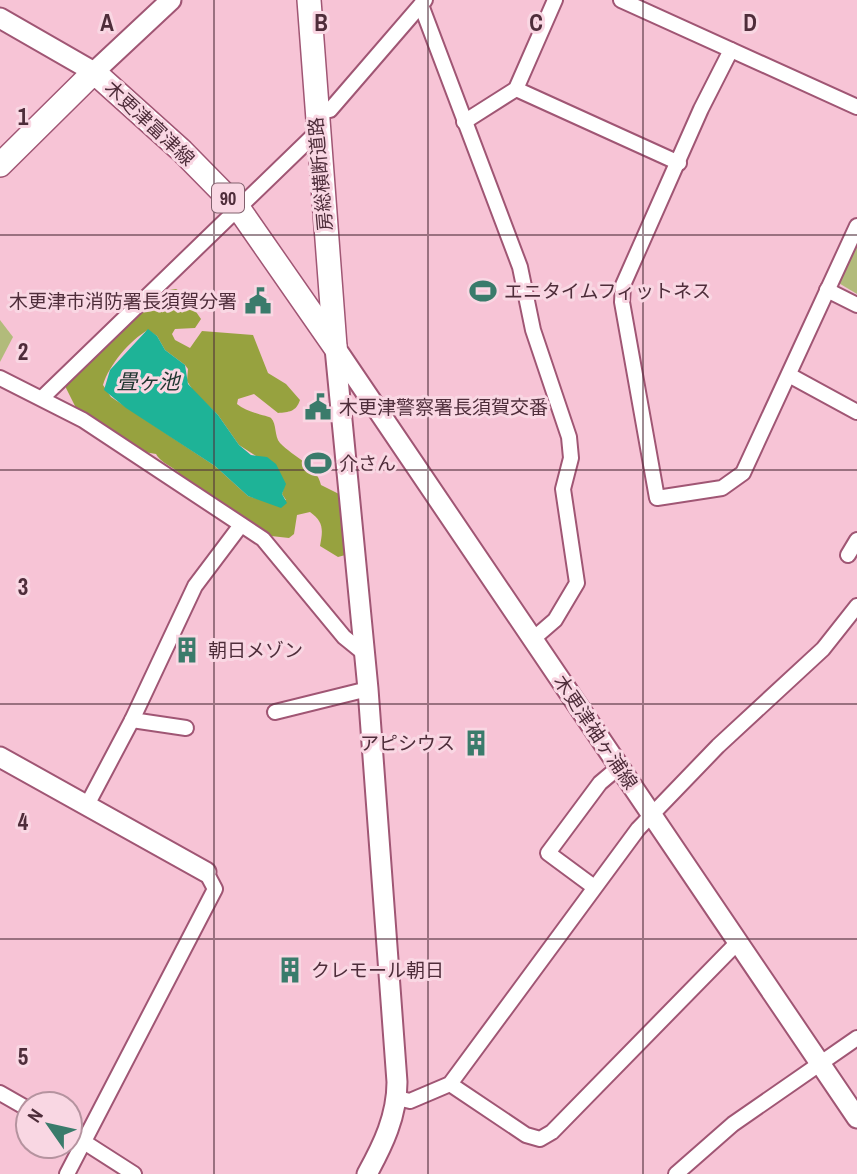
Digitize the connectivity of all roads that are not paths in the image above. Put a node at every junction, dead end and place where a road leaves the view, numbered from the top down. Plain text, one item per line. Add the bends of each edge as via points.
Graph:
1 (171, 0) edge
2 (309, 0) edge
3 (555, 0) edge
4 (621, 0) edge
5 (423, 2) edge
6 (0, 18) edge
7 (731, 50) junction
8 (94, 72) junction
9 (516, 89) junction
10 (857, 107) edge
11 (316, 122) junction
12 (464, 122) junction
13 (679, 163) junction
14 (0, 165) edge
15 (239, 209) junction
16 (857, 226) edge
17 (827, 290) junction
18 (857, 305) edge
19 (335, 347) junction
20 (789, 375) junction
21 (0, 378) edge
22 (42, 398) junction
23 (857, 412) edge
24 (241, 524) junction
25 (857, 540) edge
26 (848, 555) dead end
27 (857, 606) edge
28 (852, 622) edge
29 (533, 639) junction
30 (365, 654) junction
31 (368, 689) junction
32 (275, 712) dead end
33 (132, 720) junction
34 (186, 728) dead end
35 (0, 757) edge
36 (619, 767) junction
37 (87, 805) junction
38 (652, 813) junction
39 (206, 872) joint
40 (594, 887) junction
41 (738, 942) junction
42 (857, 1038) edge
43 (820, 1063) junction
44 (450, 1084) junction
45 (397, 1098) junction
46 (857, 1118) edge
47 (84, 1141) joint
48 (134, 1174) edge
49 (367, 1174) edge
50 (676, 1174) edge

1 - 8 street
2 - 11 main road, 房総横断道路
3 - 9 street
4 - 7 street
5 - 11 street
5 - 12 street
6 - 8 street
7 - 10 street
7 - 13 street
8 - 14 main road, 木更津富津線
8 - 15 main road, 木更津富津線 / 90
9 - 12 street
9 - 13 street
11 - 15 street
11 - 19 main road, 房総横断道路
12 - 29 street via 520,267 533,330 569,437 571,458 563,489 577,583 555,621
13 - 20 street via 623,285 622,302 657,498 722,488 743,473
15 - 19 main road, 木更津富津線 / 90
15 - 22 street
16 - 17 street
17 - 18 street
17 - 20 street
19 - 29 street, 木更津袖ヶ浦線
19 - 30 street
20 - 23 street
21 - 22 street
22 - 24 street via 83,419
24 - 30 street via 263,539 344,637
24 - 33 street via 195,586
25 - 26 street
27 - 28 street
28 - 38 street
29 - 36 street, 木更津袖ヶ浦線
30 - 31 street
31 - 32 street
31 - 45 street
33 - 34 street
33 - 37 street
35 - 37 street
36 - 38 street, 木更津袖ヶ浦線
36 - 40 street via 600,783 548,853
37 - 39 street
38 - 40 street
38 - 41 street, 木更津袖ヶ浦線
39 - 47 street via 215,889
40 - 44 street
41 - 43 street, 木更津袖ヶ浦線
41 - 44 street via 552,1132 540,1139 526,1135
42 - 43 street
43 - 46 street, 木更津袖ヶ浦線
43 - 50 street via 733,1124
44 - 45 street via 410,1101
45 - 49 street via 388,1133
47 - 48 street

